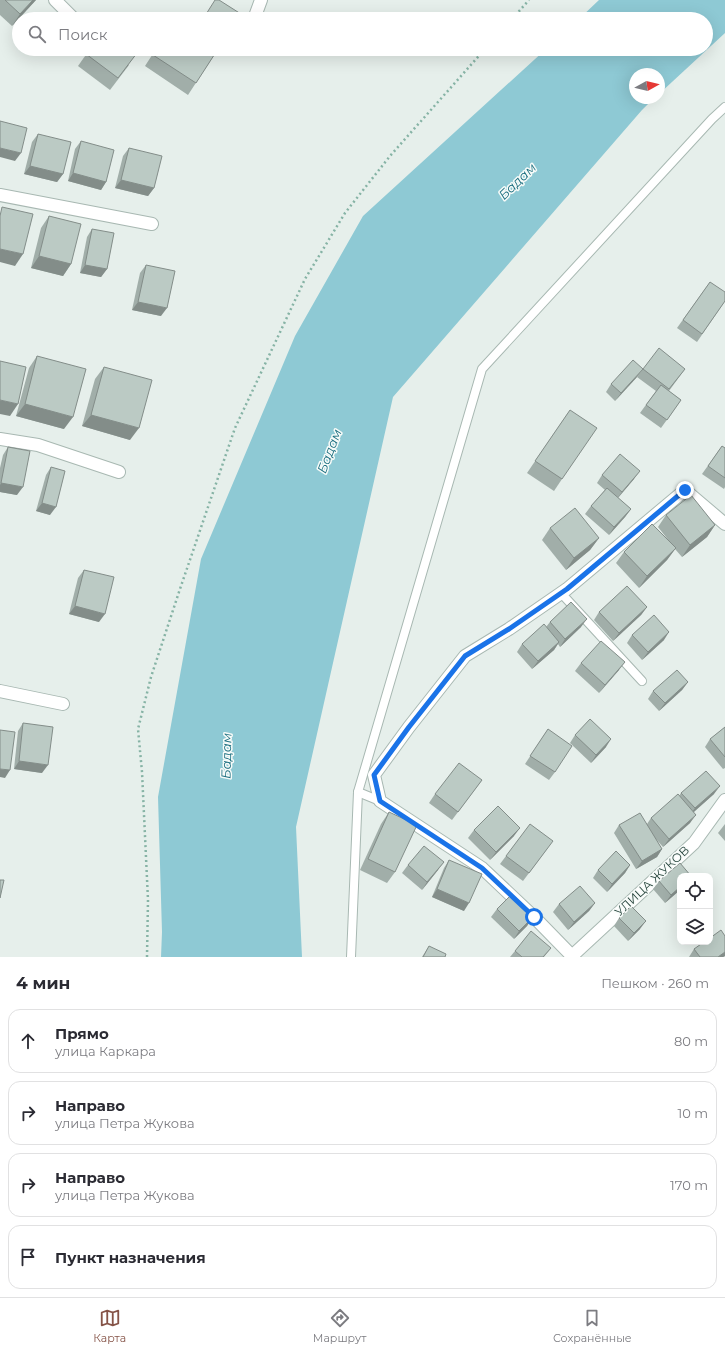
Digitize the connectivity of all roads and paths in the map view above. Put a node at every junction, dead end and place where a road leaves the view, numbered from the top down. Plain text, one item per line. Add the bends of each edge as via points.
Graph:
1 (55, 0) edge
2 (260, 0) edge
3 (529, 0) edge
4 (67, 12) edge
5 (256, 12) edge
6 (518, 12) edge
7 (479, 56) edge
8 (725, 107) edge
9 (0, 194) edge
10 (152, 224) dead end
11 (0, 439) edge
12 (118, 472) dead end
13 (725, 524) edge
14 (561, 593) junction
15 (642, 681) dead end
16 (0, 691) edge
17 (63, 704) dead end
18 (358, 792) junction
19 (725, 800) edge
20 (380, 801) junction
21 (572, 956) edge
22 (147, 957) edge
23 (350, 957) edge

1 - 4 street
2 - 5 street
3 - 6 path
7 - 22 path via 390,156 345,214 305,279 235,428 151,677 138,729 148,892
8 - 18 lane via 482,370
9 - 10 street
11 - 12 street via 38,445
13 - 14 street via 685,490
14 - 15 lane
14 - 20 street via 465,656 374,775
16 - 17 street
18 - 20 lane
18 - 23 lane
19 - 21 street, УЛИЦА ЖУКОВ via 694,843
20 - 21 street via 482,868

